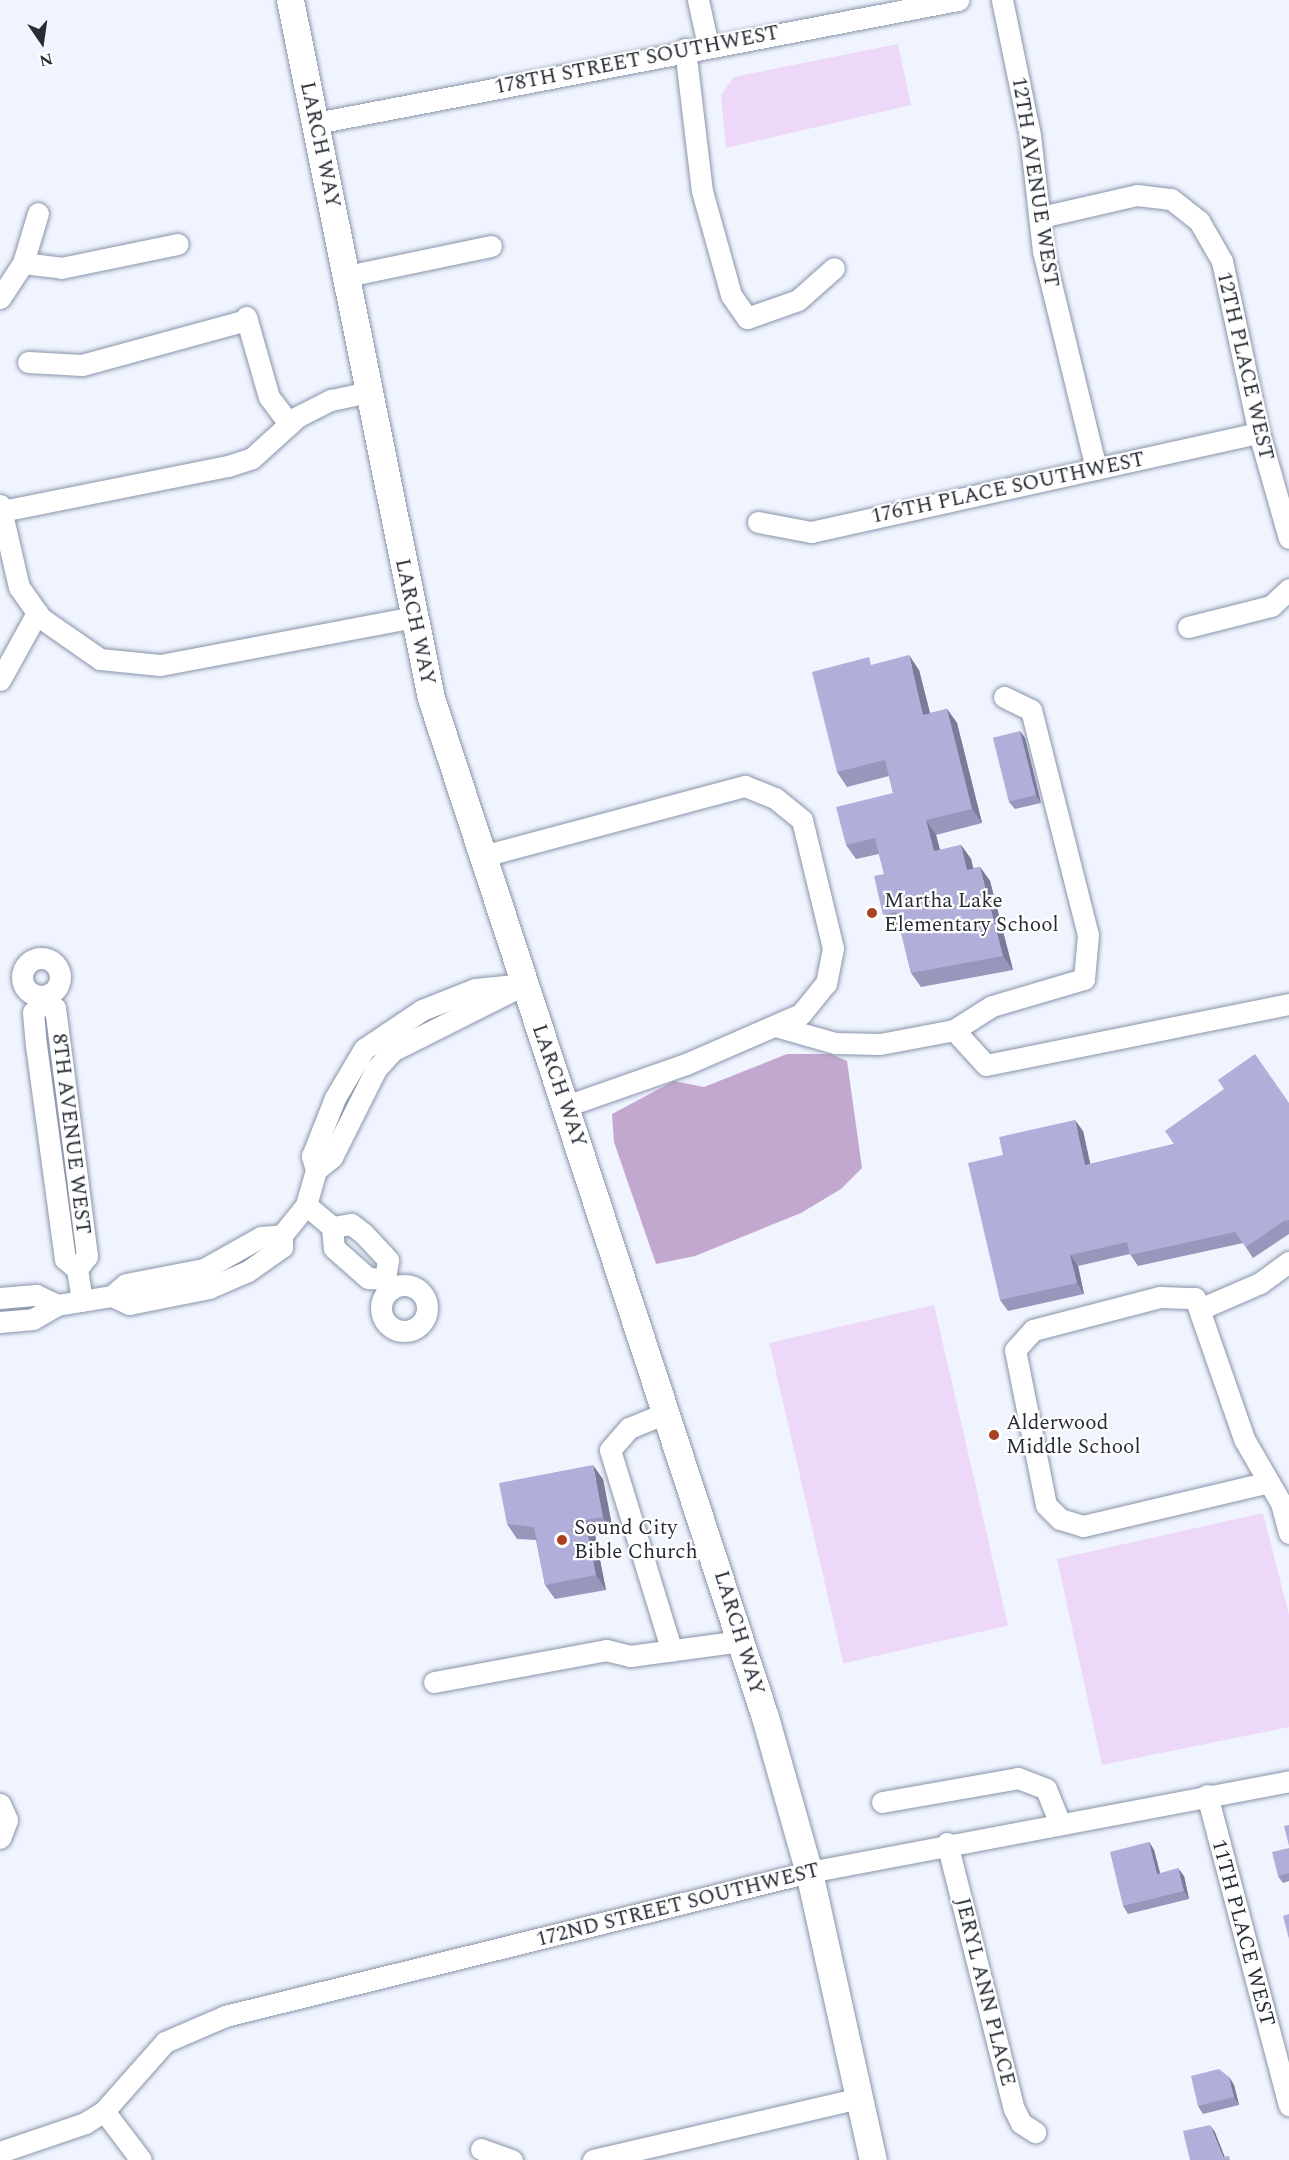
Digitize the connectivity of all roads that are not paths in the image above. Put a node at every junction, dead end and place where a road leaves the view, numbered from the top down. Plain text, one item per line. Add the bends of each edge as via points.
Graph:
1 (290, 0) edge
2 (698, 0) edge
3 (958, 0) edge
4 (1002, 0) edge
5 (708, 45) junction
6 (685, 49) junction
7 (316, 123) junction
8 (38, 213) dead end
9 (1041, 217) junction
10 (178, 244) dead end
11 (491, 246) dead end
12 (24, 263) junction
13 (834, 268) dead end
14 (347, 276) junction
15 (0, 298) edge
16 (28, 362) dead end
17 (370, 392) junction
18 (290, 424) junction
19 (1259, 433) junction
20 (1096, 469) junction
21 (1, 508) edge
22 (758, 522) dead end
23 (1289, 538) edge
24 (1289, 589) edge
25 (38, 613) junction
26 (413, 617) junction
27 (1188, 627) dead end
28 (0, 680) edge
29 (1004, 697) dead end
30 (483, 856) junction
31 (525, 984) junction
32 (43, 999) dead end
33 (1289, 1004) edge
34 (775, 1026) junction
35 (954, 1030) junction
36 (566, 1106) junction
37 (306, 1205) junction
38 (332, 1227) junction
39 (1289, 1262) edge
40 (0, 1298) edge
41 (82, 1301) junction
42 (57, 1305) junction
43 (1200, 1309) junction
44 (0, 1322) edge
45 (668, 1412) junction
46 (1265, 1483) junction
47 (1289, 1533) edge
48 (741, 1641) junction
49 (672, 1651) junction
50 (434, 1682) dead end
51 (1289, 1781) edge
52 (1207, 1795) junction
53 (882, 1802) dead end
54 (0, 1804) edge
55 (1059, 1822) junction
56 (0, 1838) edge
57 (947, 1843) junction
58 (808, 1872) junction
59 (859, 2098) junction
60 (1289, 2105) edge
61 (104, 2111) junction
62 (1035, 2132) dead end
63 (481, 2149) dead end
64 (0, 2152) edge
65 (141, 2160) edge
66 (512, 2160) edge
67 (593, 2160) edge
68 (873, 2160) edge

1 - 7 main road, LARCH WAY
2 - 5 street
3 - 5 street, 178TH STREET SOUTHWEST
4 - 9 street, 12TH AVENUE WEST
5 - 6 street, 178TH STREET SOUTHWEST
6 - 7 street, 178TH STREET SOUTHWEST
6 - 13 street via 702,191 731,295 747,318 798,300
7 - 14 main road, LARCH WAY
8 - 12 street
9 - 19 street, 12TH PLACE WEST via 1137,195 1171,199 1198,221 1222,261
9 - 20 street, 12TH AVENUE WEST via 1042,251
10 - 12 street via 61,268
11 - 14 street
12 - 15 street
14 - 17 main road, LARCH WAY
16 - 18 street via 82,365 246,319 269,397
17 - 18 street via 331,400
17 - 26 main road, LARCH WAY
18 - 21 street via 252,458 228,466
19 - 20 street, 176TH PLACE SOUTHWEST
19 - 23 street, 12TH PLACE WEST
20 - 22 street, 176TH PLACE SOUTHWEST via 811,532
21 - 25 street via 19,588
24 - 27 street via 1271,606
25 - 26 street via 63,637 100,659 160,665
25 - 28 street
26 - 30 main road, LARCH WAY via 431,698
29 - 35 street via 1031,710 1088,935 1084,979 992,1006
30 - 31 main road, LARCH WAY
30 - 34 street via 745,786 775,798 802,820 833,948 826,983 801,1014
31 - 36 main road, LARCH WAY
31 - 37 street via 392,1051 376,1068 332,1157 316,1170
32 - 41 street, 8TH AVENUE WEST via 55,1008 78,1185 87,1256 77,1269
33 - 35 street via 986,1065
34 - 35 street via 835,1043 880,1044
34 - 36 street
36 - 45 main road, LARCH WAY
37 - 38 street
37 - 41 street via 282,1235 268,1234 204,1269 126,1284 112,1296
38 - 38 street via 334,1248 368,1278 388,1284 387,1260 363,1233 351,1224
39 - 43 street via 1260,1283
40 - 42 street via 36,1295
41 - 42 street
42 - 44 street via 47,1315
43 - 46 street via 1225,1389
43 - 46 street via 1195,1298 1160,1297 1034,1330 1015,1350 1046,1505 1060,1519 1083,1526
45 - 48 main road, LARCH WAY
45 - 49 street via 615,1438 611,1464
46 - 47 street via 1281,1503
48 - 49 street
48 - 58 main road, LARCH WAY
49 - 50 street via 630,1656 606,1650
51 - 52 street, 172ND STREET SOUTHWEST
52 - 55 street, 172ND STREET SOUTHWEST
52 - 60 street, 11TH PLACE WEST
53 - 55 street via 1018,1778 1046,1789
54 - 56 street via 7,1820
55 - 57 street, 172ND STREET SOUTHWEST
57 - 58 street, 172ND STREET SOUTHWEST
57 - 62 street, JERYL ANN PLACE via 1014,2109 1021,2123
58 - 59 main road, LARCH WAY
58 - 61 street, 172ND STREET SOUTHWEST via 192,2026 144,2060
59 - 67 street
59 - 68 main road, LARCH WAY
61 - 64 street via 65,2134
61 - 65 street
63 - 66 street

